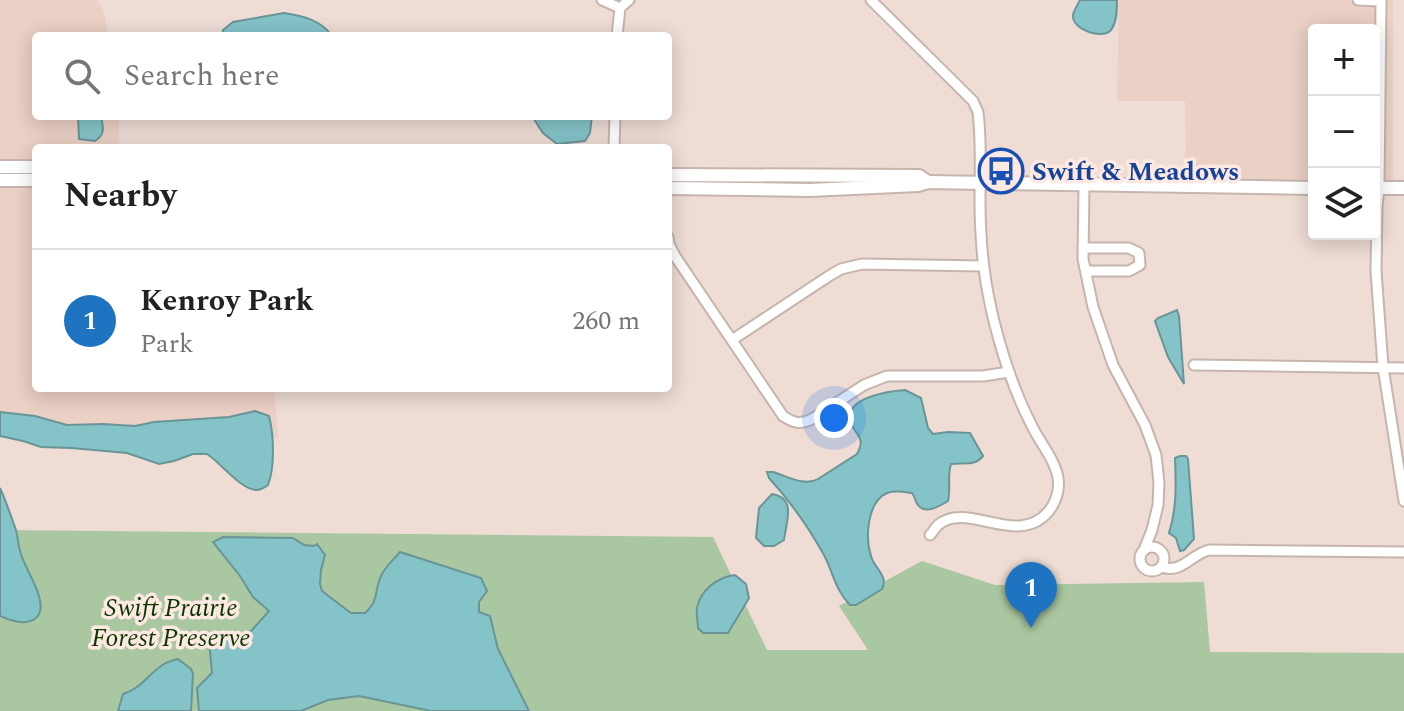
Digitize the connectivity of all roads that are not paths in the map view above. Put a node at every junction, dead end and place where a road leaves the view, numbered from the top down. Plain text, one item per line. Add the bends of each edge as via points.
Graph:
1 (602, 0) edge
2 (629, 0) edge
3 (871, 0) edge
4 (1358, 0) edge
5 (1381, 1) edge
6 (620, 8) junction
7 (617, 32) edge
8 (615, 120) edge
9 (614, 144) edge
10 (0, 167) edge
11 (32, 167) edge
12 (1377, 168) edge
13 (672, 175) edge
14 (0, 180) edge
15 (32, 180) edge
16 (928, 182) junction
17 (980, 183) junction
18 (1084, 185) junction
19 (672, 188) edge
20 (1308, 188) edge
21 (1380, 188) edge
22 (1404, 188) edge
23 (1376, 240) edge
24 (1083, 248) junction
25 (672, 250) edge
26 (983, 266) junction
27 (1086, 271) junction
28 (732, 340) junction
29 (1194, 365) dead end
30 (1383, 367) junction
31 (1404, 368) edge
32 (1009, 372) junction
33 (1404, 501) edge
34 (930, 535) dead end
35 (1144, 550) junction
36 (1404, 552) edge
37 (1161, 567) junction

1 - 6 street
2 - 6 street
3 - 17 street via 973,101 978,112
4 - 5 street
5 - 12 street
6 - 7 street
8 - 9 street
10 - 11 street
13 - 16 street via 919,176
14 - 15 street
16 - 17 street
16 - 19 street via 810,190
17 - 18 street
17 - 26 street
18 - 20 street
18 - 24 street
21 - 22 street
23 - 30 street
24 - 27 street
24 - 27 street via 1129,248 1139,253 1140,265 1129,271
25 - 28 street
26 - 28 street via 851,266
26 - 32 street
27 - 35 street via 1113,365 1156,455 1158,505
28 - 32 street via 783,416 798,423 887,376
29 - 30 street
30 - 31 street
30 - 33 street
32 - 34 street via 1057,474 1052,506 1043,517 1023,525 956,518 938,524
35 - 37 street via 1161,551
35 - 37 street via 1143,567
36 - 37 street via 1209,550 1180,567

